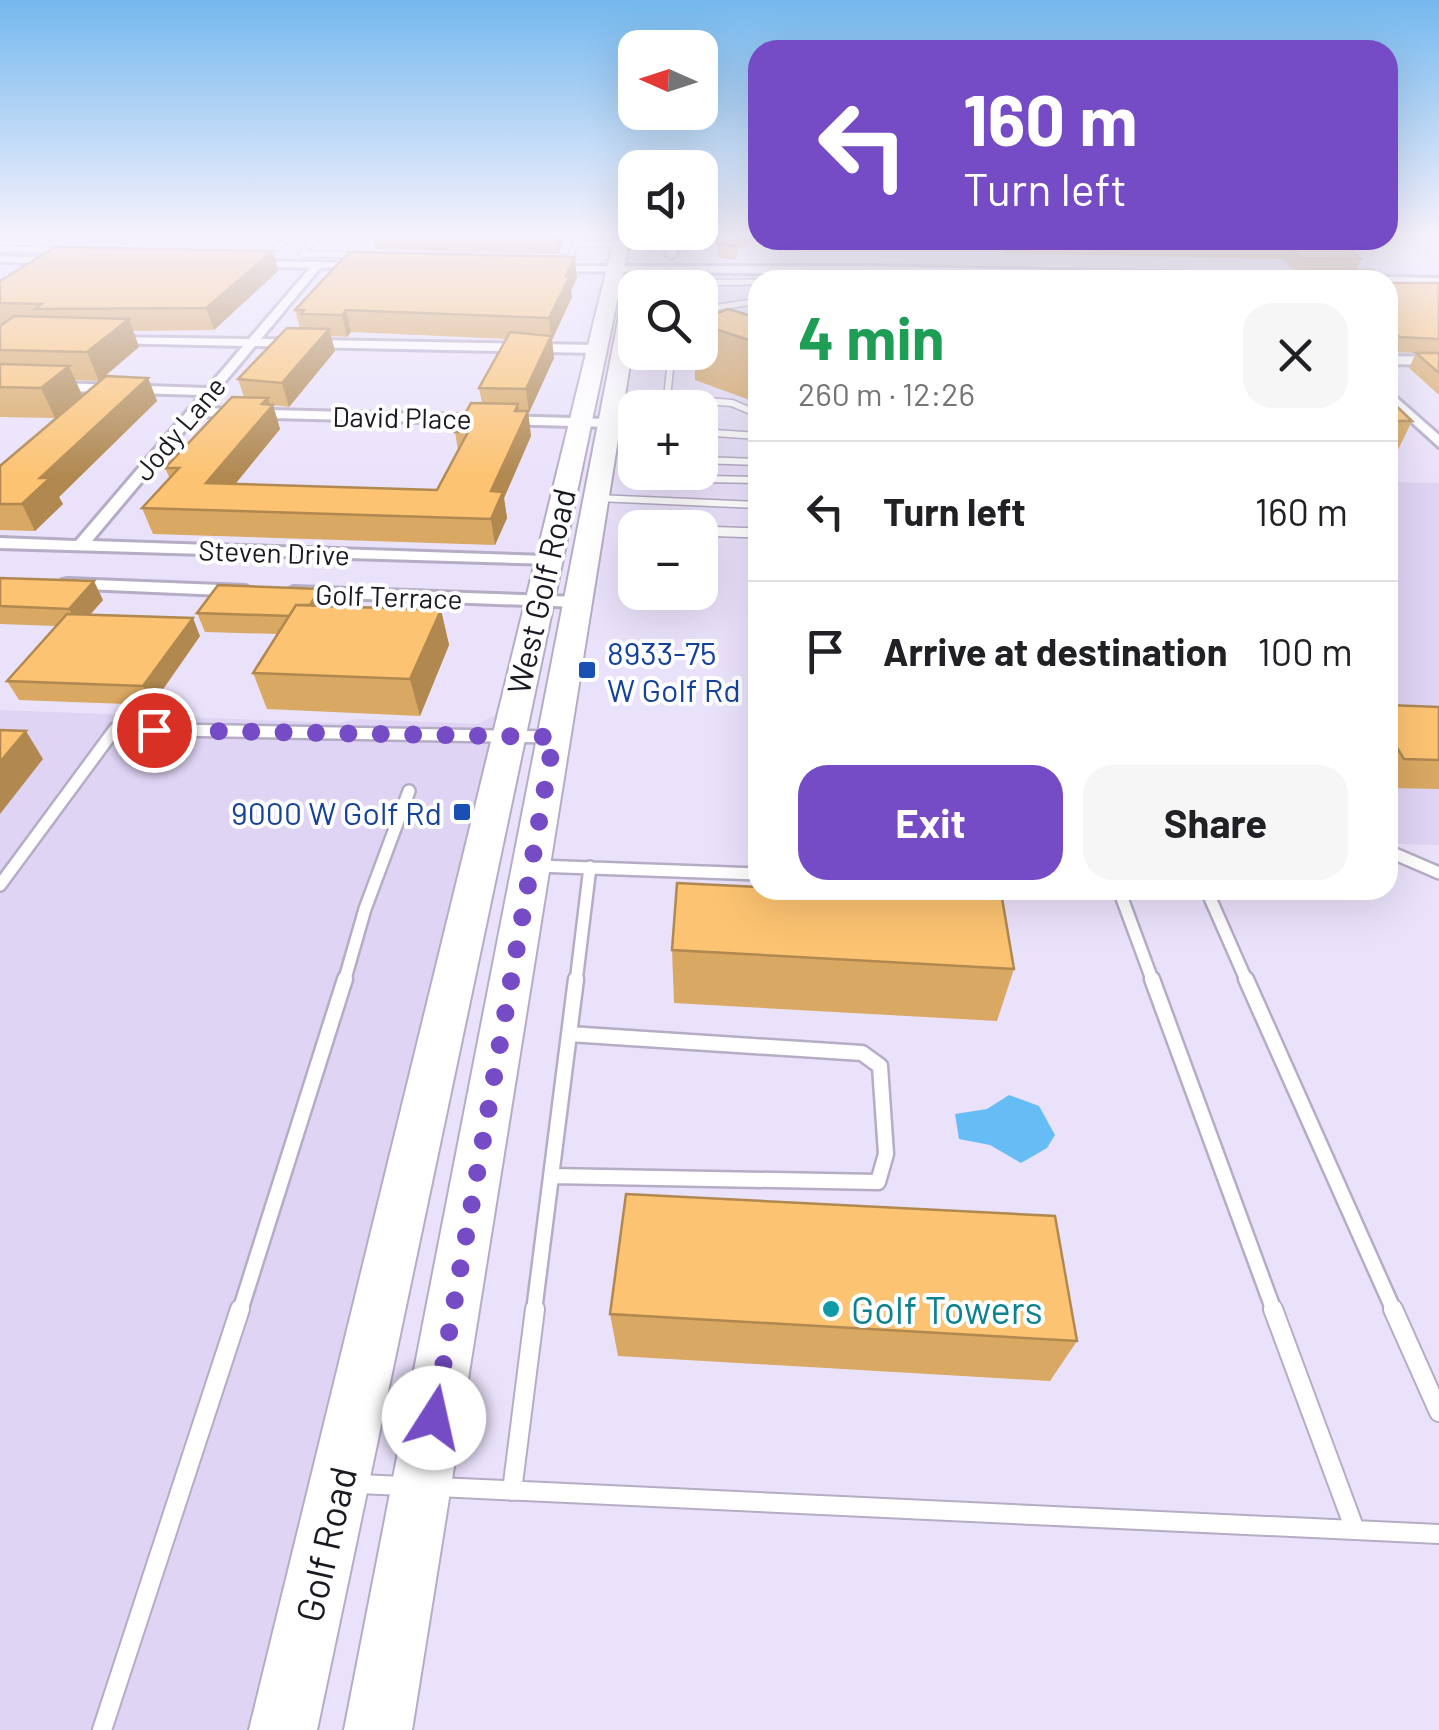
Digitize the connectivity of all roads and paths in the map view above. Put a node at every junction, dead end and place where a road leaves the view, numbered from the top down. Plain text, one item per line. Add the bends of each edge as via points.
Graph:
1 (275, 316) edge
2 (605, 316) edge
3 (97, 339) edge
4 (252, 343) junction
5 (595, 349) junction
6 (1398, 360) edge
7 (1439, 362) edge
8 (624, 370) edge
9 (0, 386) edge
10 (210, 392) junction
11 (718, 403) edge
12 (1398, 404) edge
13 (748, 410) edge
14 (193, 412) junction
15 (579, 421) junction
16 (610, 423) junction
17 (618, 423) edge
18 (718, 433) edge
19 (748, 435) edge
20 (1439, 443) edge
21 (718, 461) edge
22 (748, 462) edge
23 (718, 478) edge
24 (748, 480) edge
25 (650, 490) edge
26 (596, 498) junction
27 (646, 502) junction
28 (748, 503) edge
29 (718, 532) edge
30 (748, 533) edge
31 (0, 543) edge
32 (80, 546) junction
33 (548, 562) junction
34 (58, 584) edge
35 (538, 601) junction
36 (578, 602) junction
37 (531, 737) junction
38 (409, 791) dead end
39 (1398, 855) edge
40 (531, 866) junction
41 (590, 867) junction
42 (1439, 873) edge
43 (748, 874) edge
44 (0, 885) edge
45 (1123, 900) edge
46 (1211, 900) edge
47 (569, 1034) junction
48 (420, 1123) joint
49 (552, 1176) junction
50 (1439, 1412) edge
51 (338, 1483) junction
52 (422, 1486) junction
53 (512, 1490) junction
54 (1355, 1530) junction
55 (1439, 1534) edge
56 (102, 1730) edge
57 (282, 1730) edge
58 (378, 1730) edge

1 - 4 street, Jody Lane
2 - 5 main road, West Golf Road
3 - 4 street
4 - 5 street
4 - 10 street, Jody Lane
5 - 15 main road, West Golf Road
6 - 7 street
8 - 16 main road, West Golf Road
9 - 10 street
10 - 14 street, Jody Lane
11 - 13 lane
12 - 20 street
14 - 15 street, David Place
14 - 32 street, Jody Lane
15 - 16 street, David Place
15 - 33 main road, West Golf Road
16 - 17 lane
16 - 26 main road, West Golf Road
18 - 19 lane
21 - 22 lane
23 - 24 lane
25 - 27 lane
26 - 27 lane
26 - 36 main road, West Golf Road
27 - 28 lane
29 - 30 lane
31 - 32 street, Steven Drive
32 - 33 street, Steven Drive
33 - 35 main road, West Golf Road
34 - 35 street, Golf Terrace via 442,604
35 - 36 street, Golf Terrace
35 - 37 main road, West Golf Road
36 - 37 main road, West Golf Road
37 - 40 main road, West Golf Road
37 - 44 lane via 114,729
37 - 48 main road, West Golf Road
38 - 56 lane via 365,909 313,1088
39 - 42 lane
40 - 41 lane
40 - 52 main road, West Golf Road
41 - 43 lane
41 - 47 lane
45 - 54 lane
46 - 50 lane
47 - 49 lane
47 - 49 lane via 862,1053 880,1066 886,1154 878,1182
48 - 51 main road, Golf Road
49 - 53 lane
51 - 52 lane
51 - 57 main road, Golf Road
52 - 53 lane
52 - 58 main road, West Golf Road
53 - 54 lane
54 - 55 lane

